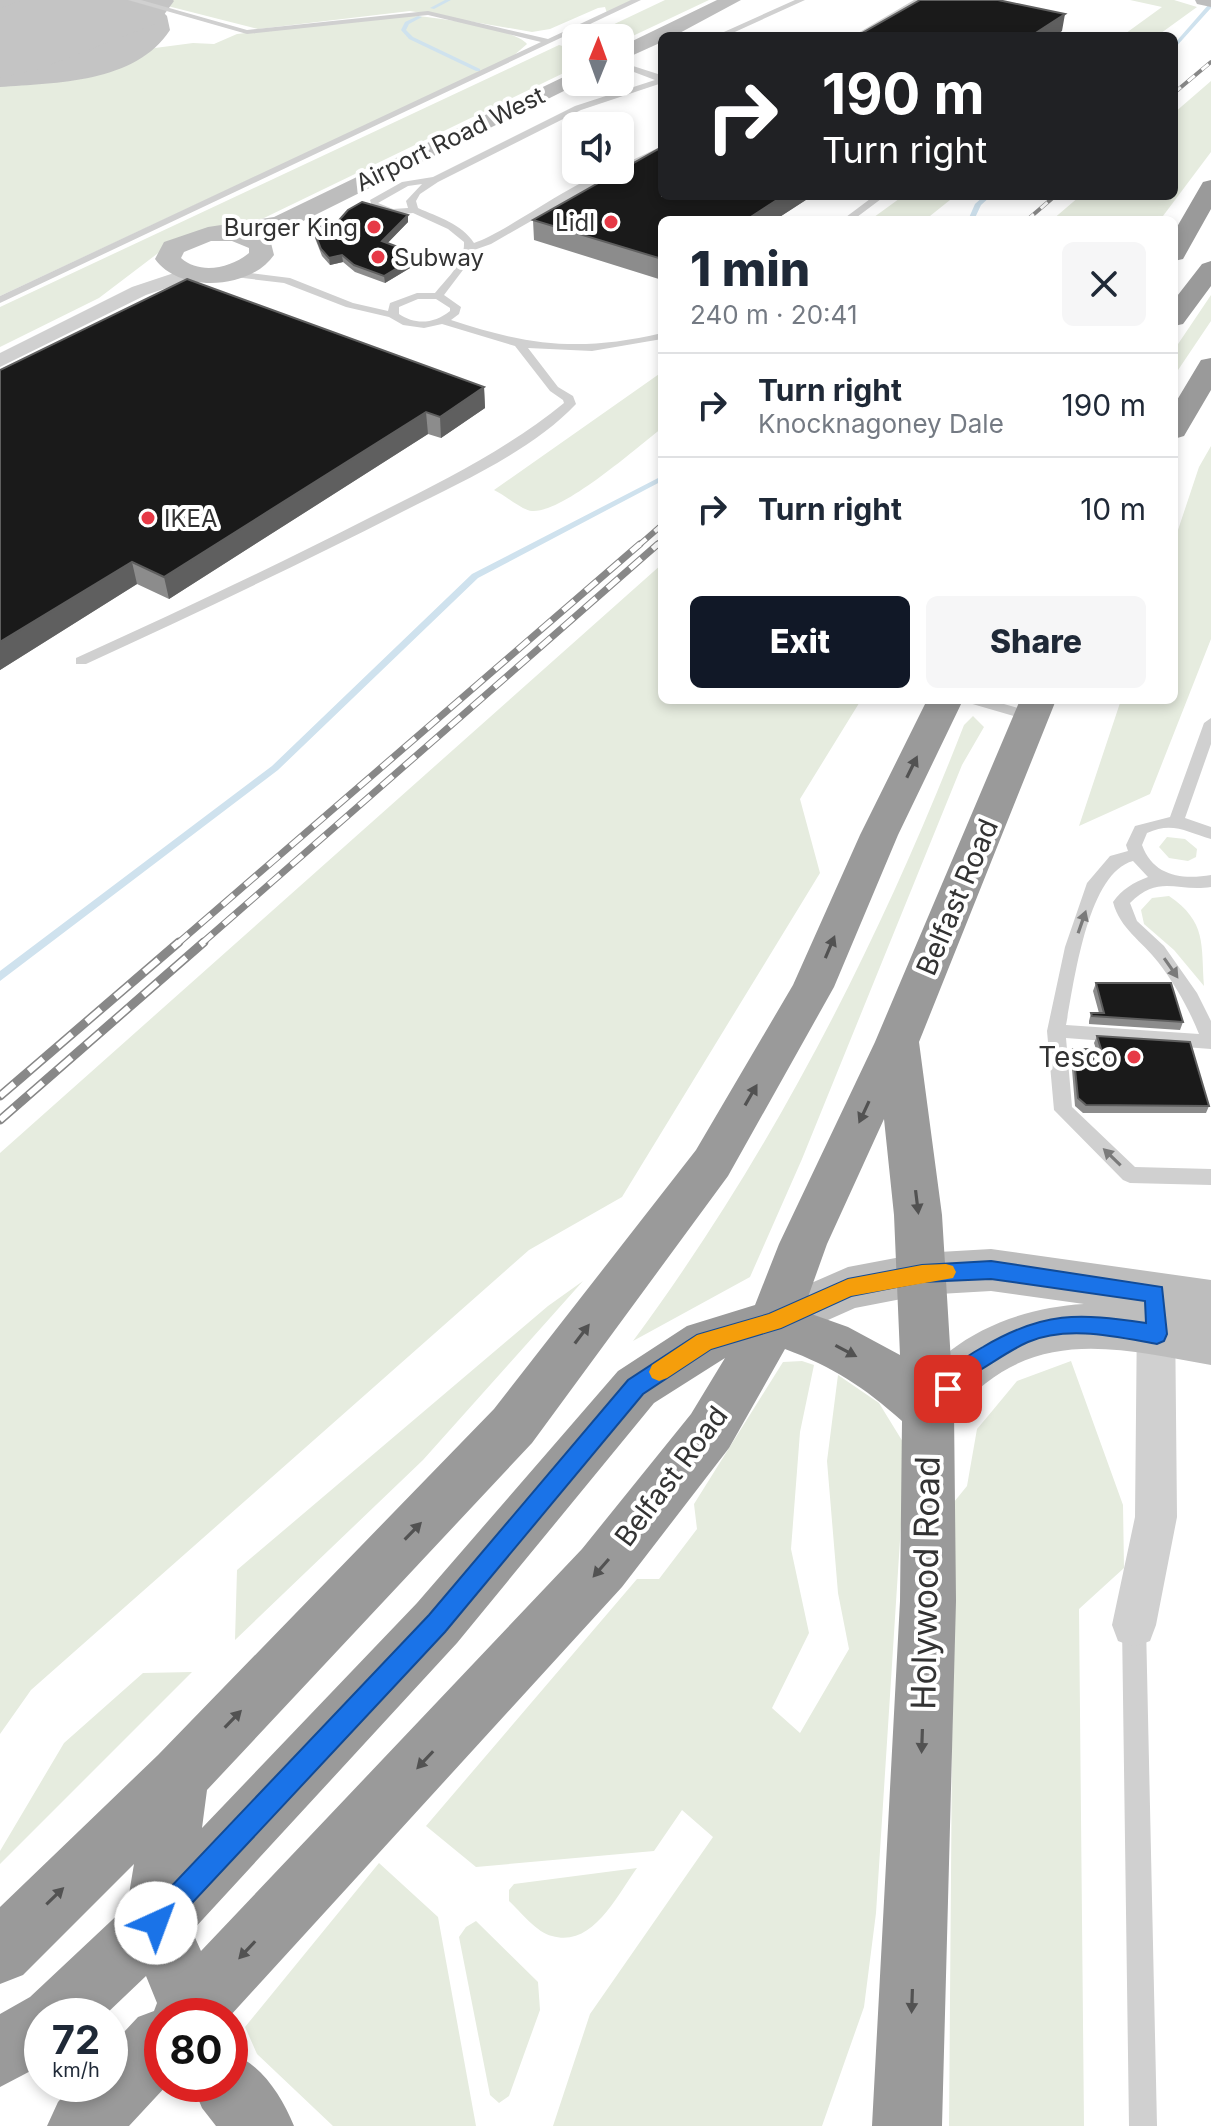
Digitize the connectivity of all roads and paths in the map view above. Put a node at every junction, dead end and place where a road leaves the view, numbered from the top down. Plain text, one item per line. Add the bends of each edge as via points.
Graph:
1 (132, 0) edge
2 (637, 0) edge
3 (732, 0) edge
4 (801, 0) edge
5 (920, 0) edge
6 (1204, 0) edge
7 (1211, 1) edge
8 (666, 32) edge
9 (728, 32) edge
10 (864, 32) edge
11 (658, 36) edge
12 (548, 41) junction
13 (634, 48) edge
14 (634, 68) edge
15 (658, 76) edge
16 (658, 77) edge
17 (562, 84) edge
18 (658, 151) edge
19 (435, 180) junction
20 (1211, 187) edge
21 (874, 200) edge
22 (414, 210) junction
23 (852, 216) edge
24 (280, 223) junction
25 (222, 233) junction
26 (1178, 247) edge
27 (470, 248) junction
28 (266, 257) junction
29 (168, 259) junction
30 (1211, 269) edge
31 (192, 273) junction
32 (222, 273) junction
33 (286, 280) junction
34 (139, 291) junction
35 (332, 296) junction
36 (438, 296) junction
37 (0, 300) edge
38 (400, 301) junction
39 (1178, 313) edge
40 (393, 315) junction
41 (443, 321) junction
42 (658, 337) edge
43 (519, 344) junction
44 (0, 361) edge
45 (1211, 366) edge
46 (1178, 423) edge
47 (81, 661) dead end
48 (943, 704) edge
49 (1004, 704) edge
50 (1034, 708) edge
51 (1211, 723) edge
52 (1176, 821) junction
53 (1211, 834) edge
54 (1136, 855) junction
55 (1162, 877) junction
56 (1209, 886) edge
57 (1056, 1031) junction
58 (897, 1042) junction
59 (1211, 1042) edge
60 (1211, 1177) edge
61 (922, 1274) junction
62 (1210, 1311) edge
63 (1156, 1314) junction
64 (774, 1322) junction
65 (928, 1411) junction
66 (1134, 1625) joint
67 (179, 1776) junction
68 (156, 1923) junction
69 (0, 1952) edge
70 (75, 1998) edge
71 (178, 1998) edge
72 (204, 1998) edge
73 (24, 2037) edge
74 (0, 2053) edge
75 (144, 2062) edge
76 (240, 2102) edge
77 (903, 2119) edge
78 (82, 2126) edge
79 (259, 2126) edge
80 (1143, 2126) edge

1 - 12 lane via 247,32 428,13
2 - 12 lane
3 - 8 street
4 - 9 lane
5 - 10 lane
6 - 7 street
11 - 13 street
12 - 37 lane
14 - 15 lane
16 - 19 lane via 652,85 578,108
17 - 24 street, Airport Road West
18 - 27 lane
19 - 22 lane via 417,192 411,201
19 - 22 lane via 405,184 373,202 393,212
20 - 26 highway
21 - 23 lane
22 - 27 lane via 455,227
24 - 25 street, Airport Road West
24 - 28 street, Airport Road West
25 - 28 street via 246,236
25 - 29 street, Airport Road West via 182,241
27 - 36 lane via 467,261
28 - 32 street
28 - 33 lane
29 - 31 street
29 - 34 street
30 - 39 highway
31 - 32 street
31 - 34 street
32 - 33 lane
33 - 35 lane
34 - 44 street
35 - 38 lane
35 - 40 lane
36 - 38 lane
36 - 41 lane via 456,307
38 - 40 lane
40 - 41 lane via 413,324
41 - 43 lane
42 - 43 lane via 586,348
43 - 47 lane via 554,389 569,398 570,404 549,423 474,470 288,566
45 - 46 highway
67 -> 48 highway via 513,1426 712,1163 813,987
49 - 50 lane
50 - 58 highway, Belfast Road
51 - 52 lane
52 - 53 lane
52 - 54 lane via 1141,830
54 - 55 lane
57 -> 54 lane via 1073,947 1095,883 1116,860
55 - 56 lane
55 -> 59 lane via 1121,902 1125,921 1157,948 1196,1004
57 - 59 lane
60 -> 57 lane via 1130,1175 1063,1110
58 -> 61 highway, Holywood Road
58 -> 64 highway, Belfast Road via 803,1244
61 - 63 street via 991,1270
61 - 64 street via 848,1288
61 - 65 highway, Holywood Road
62 - 63 street
63 - 65 street via 1023,1334 969,1366
63 - 66 street via 1156,1517
64 -> 65 highway via 830,1343 882,1371
64 - 68 highway via 705,1342 636,1387 437,1623
64 -> 72 highway, Belfast Road via 710,1431 602,1568
65 -> 77 highway, Holywood Road via 928,1601
66 - 80 lane
67 - 68 highway
69 -> 67 highway
68 - 70 highway
68 - 71 highway
73 - 74 highway
75 - 78 highway, Belfast Road
76 - 79 highway

